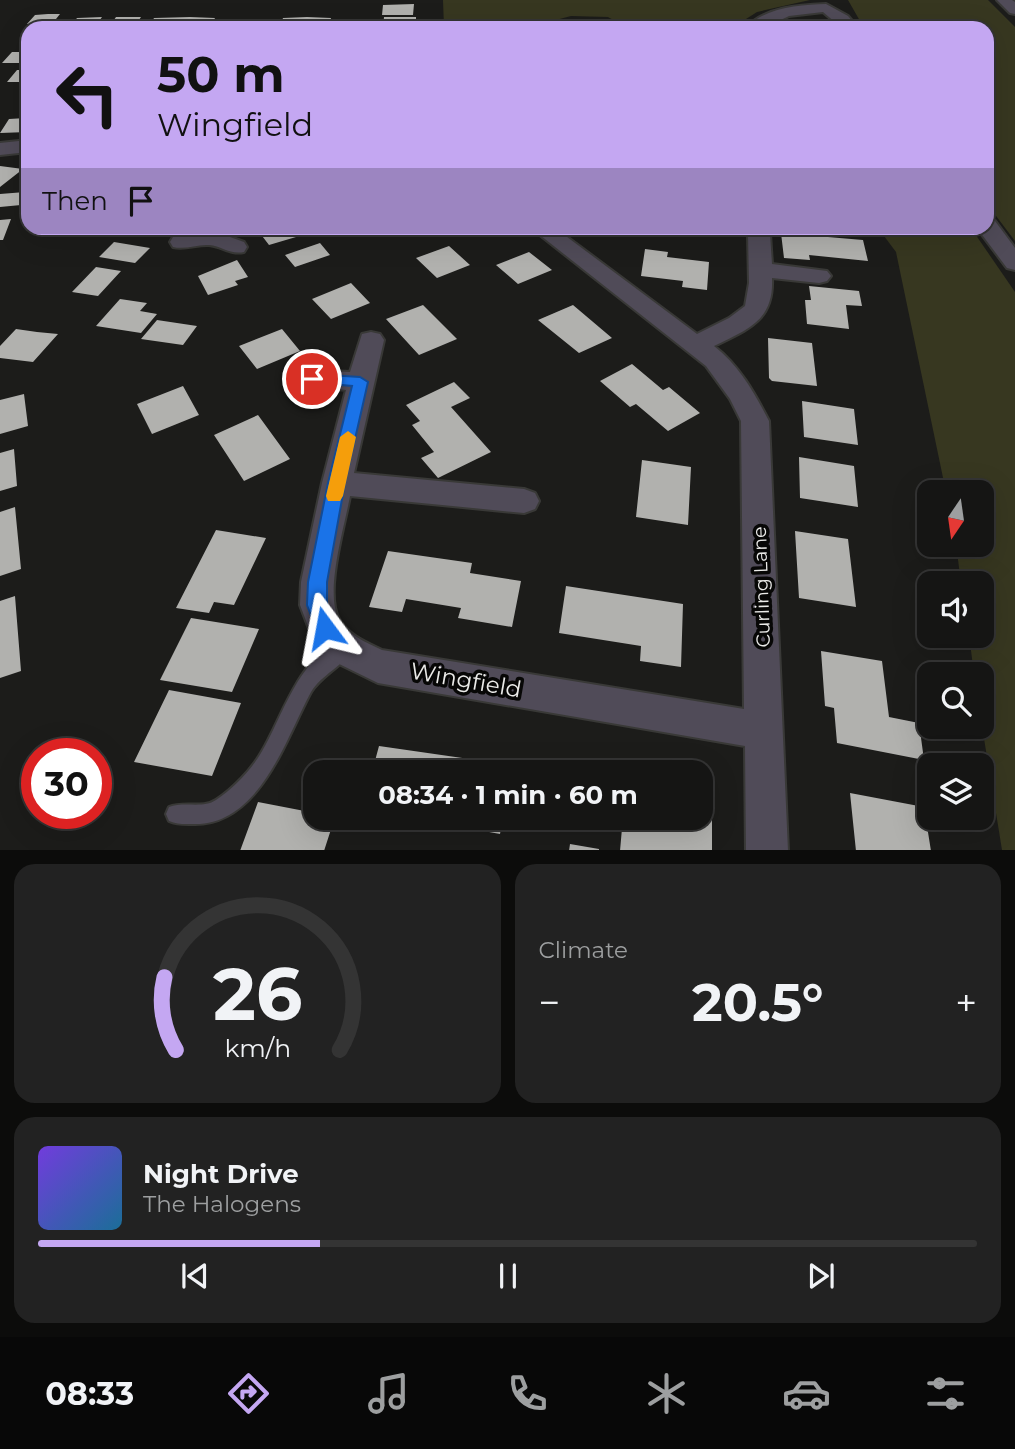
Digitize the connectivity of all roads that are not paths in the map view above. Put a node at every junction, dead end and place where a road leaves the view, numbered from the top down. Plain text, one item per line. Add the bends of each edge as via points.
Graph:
1 (1004, 0) edge
2 (830, 4) edge
3 (1015, 10) edge
4 (763, 21) edge
5 (845, 21) edge
6 (21, 147) edge
7 (0, 149) edge
8 (209, 235) edge
9 (220, 235) edge
10 (551, 235) edge
11 (759, 235) edge
12 (994, 235) edge
13 (181, 242) dead end
14 (236, 247) dead end
15 (1015, 263) edge
16 (761, 270) junction
17 (819, 276) dead end
18 (371, 340) dead end
19 (695, 345) junction
20 (312, 379) dead end
21 (360, 382) junction
22 (337, 483) junction
23 (524, 501) dead end
24 (343, 649) junction
25 (765, 731) junction
26 (176, 814) dead end
27 (767, 850) edge

1 - 3 street
2 - 4 street
2 - 5 street
6 - 7 street
8 - 13 street
9 - 14 street
10 - 19 street, Curling Lane
11 - 16 street
12 - 15 street
16 - 17 street
16 - 19 street via 757,309
18 - 21 street, Wingfield
19 - 25 street, Curling Lane via 726,372 755,421
20 - 21 street
21 - 22 street, Wingfield
22 - 23 street
22 - 24 street, Wingfield via 317,605 325,628
24 - 25 street, Wingfield via 378,666
24 - 26 lane via 306,684 267,762 239,794 208,814
25 - 27 street, Curling Lane

